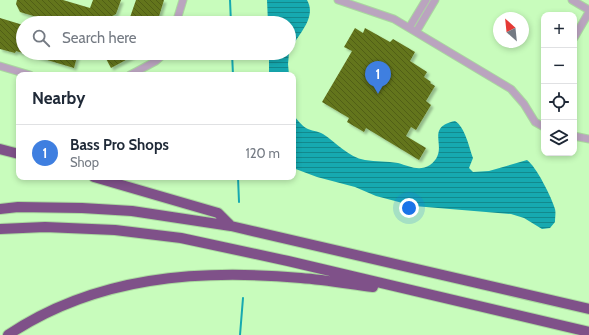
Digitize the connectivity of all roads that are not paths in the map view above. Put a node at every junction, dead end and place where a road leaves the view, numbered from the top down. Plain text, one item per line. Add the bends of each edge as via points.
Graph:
1 (183, 0) edge
2 (338, 0) edge
3 (426, 0) edge
4 (435, 0) edge
5 (572, 0) edge
6 (589, 11) edge
7 (178, 16) edge
8 (584, 21) junction
9 (589, 27) edge
10 (409, 28) junction
11 (416, 32) junction
12 (577, 33) edge
13 (157, 60) edge
14 (0, 66) edge
15 (20, 72) edge
16 (136, 72) edge
17 (541, 125) edge
18 (577, 137) edge
19 (589, 139) edge
20 (0, 148) edge
21 (16, 153) edge
22 (104, 180) edge
23 (0, 209) edge
24 (231, 226) junction
25 (0, 229) edge
26 (416, 291) junction
27 (589, 309) edge
28 (589, 332) edge
29 (8, 335) edge

1 - 7 street
2 - 10 street via 394,19
3 - 10 street
4 - 11 street
5 - 6 street
6 - 8 street
8 - 9 street
8 - 12 street
10 - 11 street
11 - 17 street via 511,88 535,122
13 - 16 street
14 - 15 street
18 - 19 street
20 - 21 highway
22 - 24 highway via 218,213
23 - 24 highway via 82,208 132,211
24 - 27 highway
25 - 26 highway via 45,227 115,230 181,238
26 - 28 highway
26 - 29 highway via 268,275 161,279 121,286 83,297 45,313

